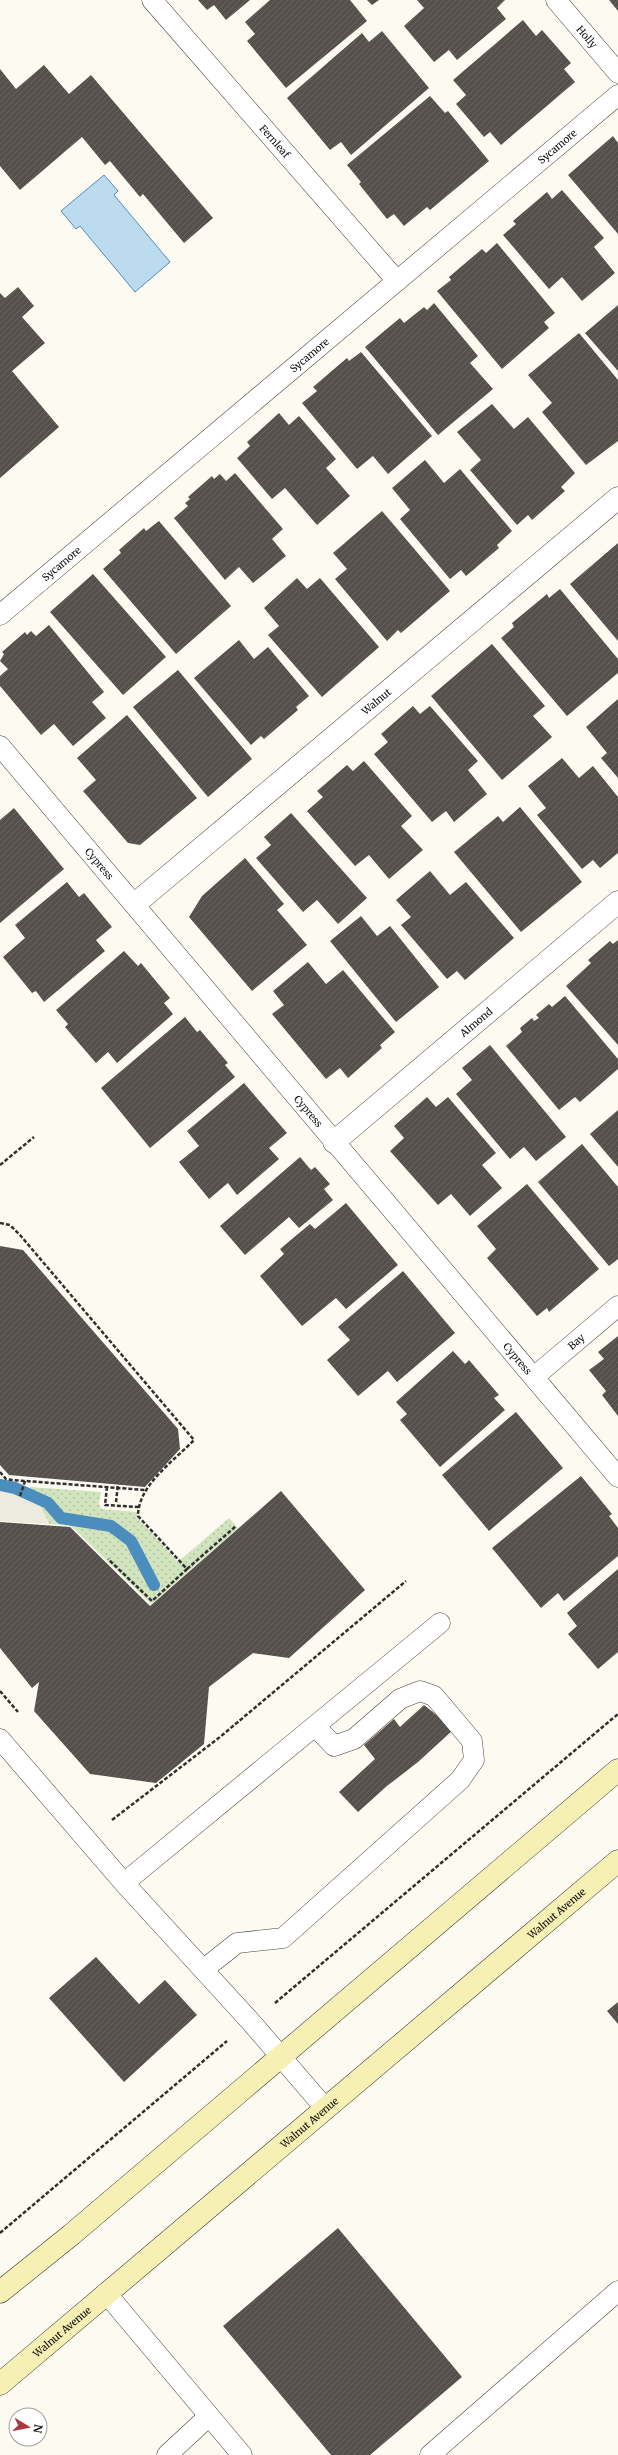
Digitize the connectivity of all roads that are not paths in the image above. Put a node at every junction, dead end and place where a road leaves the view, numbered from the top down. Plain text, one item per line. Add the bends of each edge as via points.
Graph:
1 (152, 0) edge
2 (556, 0) edge
3 (618, 73) edge
4 (618, 95) edge
5 (397, 281) junction
6 (618, 498) edge
7 (0, 615) edge
8 (0, 746) edge
9 (618, 902) edge
10 (134, 904) junction
11 (334, 1142) junction
12 (618, 1306) edge
13 (534, 1377) junction
14 (618, 1477) edge
15 (440, 1623) dead end
16 (316, 1727) junction
17 (0, 1739) edge
18 (618, 1770) edge
19 (618, 1861) edge
20 (124, 1883) junction
21 (204, 1969) junction
22 (280, 2056) junction
23 (325, 2108) junction
24 (618, 2291) edge
25 (0, 2292) edge
26 (106, 2293) junction
27 (0, 2384) edge
28 (209, 2416) junction
29 (167, 2455) edge
30 (242, 2455) edge
31 (430, 2455) edge

1 - 5 lane, Fernleaf
2 - 3 lane, Holly
4 - 5 lane, Sycamore
5 - 7 lane, Sycamore
6 - 10 street, Walnut
8 - 10 lane, Cypress
9 - 11 street, Almond
10 - 11 lane, Cypress
11 - 13 lane, Cypress
12 - 13 lane, Bay
13 - 14 lane, Cypress
15 - 16 lane
16 - 20 lane
16 - 21 lane via 334,1746 354,1739 400,1699 420,1691 434,1696 472,1741 474,1760 460,1780 283,1938 237,1943
17 - 20 lane
18 - 22 main road
19 - 23 main road, Walnut Avenue
20 - 21 lane
21 - 22 lane
22 - 23 lane
22 - 25 main road via 71,2235
23 - 26 main road, Walnut Avenue
24 - 31 lane
26 - 27 main road, Walnut Avenue
26 - 28 lane
28 - 29 lane
28 - 30 lane

